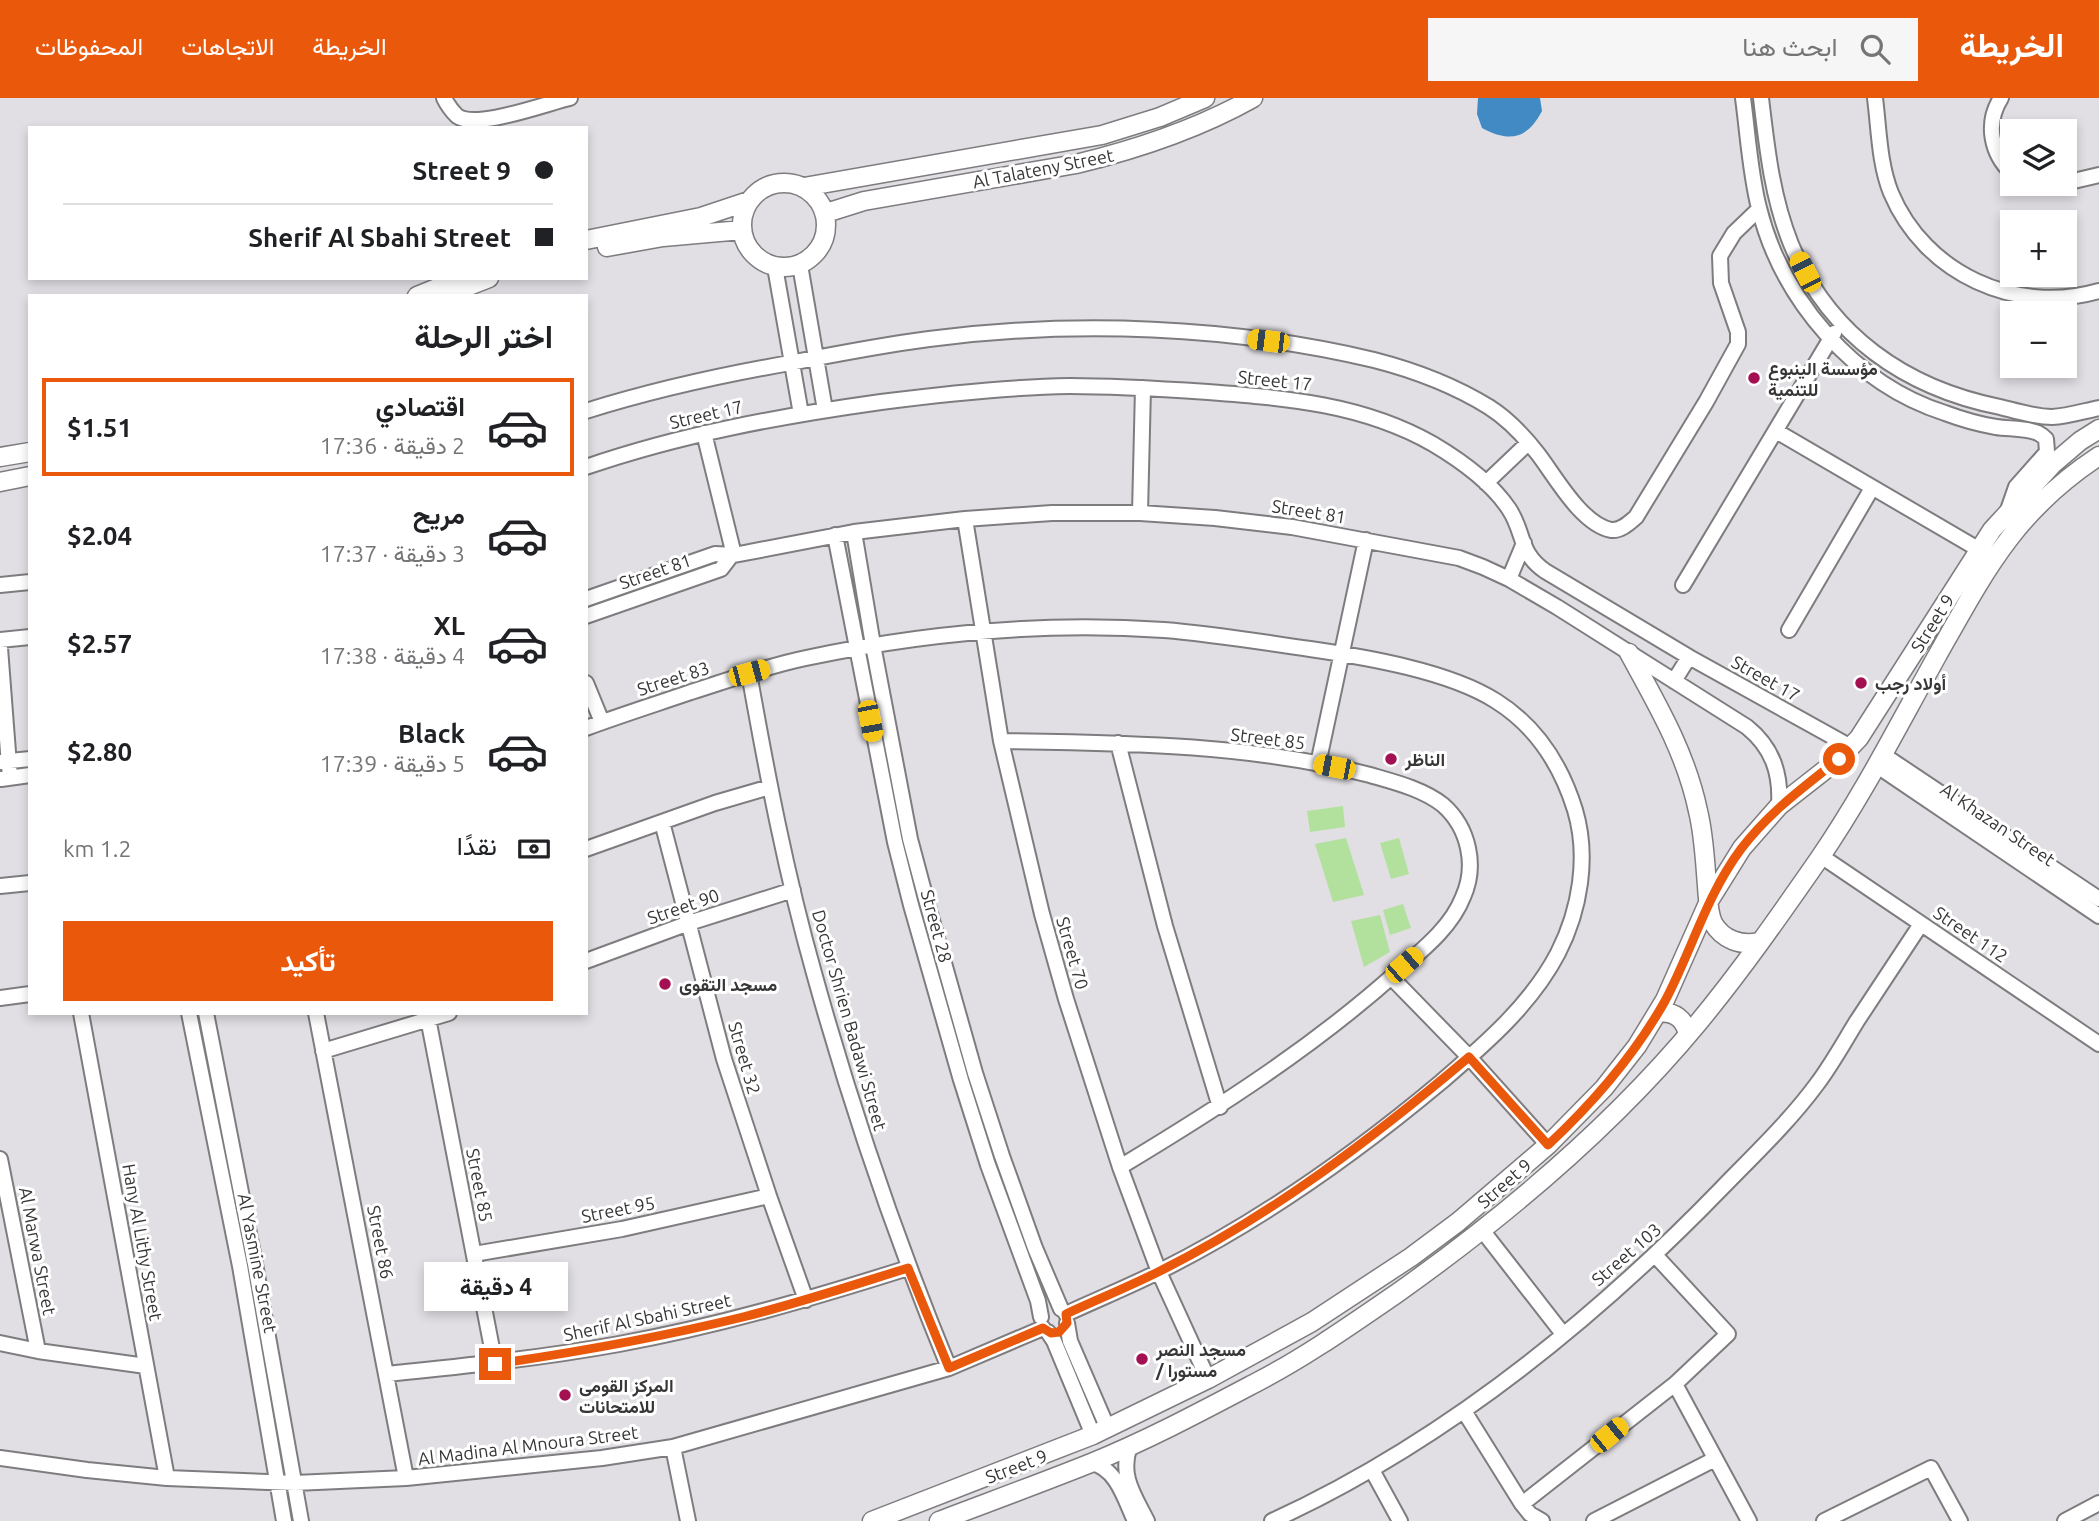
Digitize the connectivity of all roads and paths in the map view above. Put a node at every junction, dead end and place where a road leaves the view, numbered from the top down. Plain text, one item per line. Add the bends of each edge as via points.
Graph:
1 (444, 98) edge
2 (567, 98) edge
3 (1205, 98) edge
4 (1253, 98) edge
5 (1743, 98) edge
6 (1761, 98) edge
7 (2001, 98) edge
8 (1878, 102) edge
9 (2000, 159) edge
10 (2099, 175) edge
11 (2077, 180) edge
12 (804, 187) junction
13 (749, 201) junction
14 (1759, 209) junction
15 (826, 213) junction
16 (742, 230) junction
17 (588, 240) edge
18 (588, 251) edge
19 (800, 265) junction
20 (775, 267) junction
21 (455, 280) edge
22 (484, 280) edge
23 (2099, 291) edge
24 (422, 294) edge
25 (448, 294) edge
26 (1840, 323) junction
27 (1831, 338) junction
28 (815, 358) junction
29 (790, 363) junction
30 (1926, 385) junction
31 (1143, 388) junction
32 (1918, 402) junction
33 (2099, 408) edge
34 (588, 410) edge
35 (825, 410) junction
36 (801, 414) junction
37 (2038, 415) junction
38 (2099, 429) edge
39 (1776, 431) junction
40 (2035, 432) junction
41 (704, 433) junction
42 (1528, 443) junction
43 (28, 452) edge
44 (2099, 456) edge
45 (0, 457) edge
46 (588, 466) edge
47 (28, 477) edge
48 (0, 482) edge
49 (1486, 482) junction
50 (1872, 488) junction
51 (2008, 510) junction
52 (1140, 513) junction
53 (965, 519) junction
54 (854, 532) junction
55 (835, 535) junction
56 (1366, 540) junction
57 (1524, 543) junction
58 (1978, 550) junction
59 (732, 555) junction
60 (1509, 579) junction
61 (28, 582) edge
62 (1683, 585) dead end
63 (0, 586) edge
64 (588, 598) edge
65 (588, 615) edge
66 (1789, 630) dead end
67 (982, 632) junction
68 (28, 637) edge
69 (0, 640) edge
70 (873, 645) junction
71 (0, 648) edge
72 (855, 648) junction
73 (1629, 653) junction
74 (1342, 654) junction
75 (1689, 657) junction
76 (749, 673) junction
77 (1674, 681) junction
78 (588, 688) edge
79 (602, 722) junction
80 (588, 727) edge
81 (1001, 741) junction
82 (1118, 743) junction
83 (1852, 747) junction
84 (28, 759) edge
85 (1879, 759) junction
86 (4, 762) edge
87 (1318, 764) junction
88 (28, 775) edge
89 (5, 779) edge
90 (770, 787) junction
91 (1779, 806) junction
92 (662, 822) junction
93 (910, 839) junction
94 (895, 842) junction
95 (588, 848) edge
96 (1821, 856) junction
97 (28, 883) edge
98 (0, 886) edge
99 (793, 890) junction
100 (2099, 899) edge
101 (1709, 901) junction
102 (2099, 916) edge
103 (689, 923) junction
104 (1921, 924) junction
105 (1759, 942) junction
106 (588, 960) edge
107 (1391, 977) junction
108 (28, 995) edge
109 (0, 998) edge
110 (1657, 1013) junction
111 (81, 1015) edge
112 (189, 1015) edge
113 (206, 1015) edge
114 (316, 1015) edge
115 (428, 1017) edge
116 (209, 1029) junction
117 (193, 1033) junction
118 (1688, 1035) junction
119 (2099, 1044) edge
120 (323, 1051) junction
121 (1469, 1057) junction
122 (1220, 1107) junction
123 (1548, 1145) junction
124 (0, 1159) edge
125 (1120, 1167) junction
126 (769, 1196) junction
127 (248, 1227) junction
128 (232, 1229) junction
129 (1482, 1230) junction
130 (474, 1254) junction
131 (1655, 1255) junction
132 (248, 1265) junction
133 (908, 1268) junction
134 (1160, 1272) junction
135 (807, 1300) junction
136 (1064, 1315) junction
137 (1044, 1326) junction
138 (1563, 1334) junction
139 (0, 1343) edge
140 (38, 1351) junction
141 (495, 1364) junction
142 (146, 1366) junction
143 (949, 1368) junction
144 (387, 1374) junction
145 (1208, 1379) junction
146 (1675, 1384) junction
147 (1464, 1411) junction
148 (1101, 1432) junction
149 (1130, 1446) junction
150 (673, 1447) junction
151 (0, 1458) edge
152 (1714, 1459) junction
153 (1091, 1463) junction
154 (1372, 1470) junction
155 (166, 1478) junction
156 (406, 1478) junction
157 (277, 1483) junction
158 (295, 1483) junction
159 (2099, 1503) edge
160 (1522, 1504) junction
161 (284, 1521) edge
162 (301, 1521) edge
163 (688, 1521) edge
164 (872, 1521) edge
165 (939, 1521) edge
166 (1135, 1521) edge
167 (1147, 1521) edge
168 (1272, 1521) edge
169 (1400, 1521) edge
170 (1542, 1521) edge
171 (1594, 1521) edge
172 (1749, 1521) edge
173 (1824, 1521) edge
174 (1960, 1521) edge
175 (2065, 1521) edge

1 - 2 street via 459,117 472,120
3 - 12 main road, Al Talateny Street via 1102,135
4 - 15 main road, Al Talateny Street via 1194,127 1107,157 864,201
5 - 14 street
6 - 26 street via 1781,216 1805,272
7 - 9 street via 1992,118
8 - 23 street via 1881,156 1891,192 1908,225 1932,253 1963,276 1999,291 2038,298
10 - 11 street
12 - 13 main road via 774,184
12 - 15 main road via 818,198
13 - 16 main road
13 - 17 main road
14 - 27 street via 1788,280
14 - 42 street via 1734,233 1720,256 1721,284 1738,344 1636,517 1619,529 1598,524 1583,512
15 - 19 main road via 823,244
16 - 18 main road via 663,237
16 - 20 main road via 752,254
19 - 20 main road
19 - 28 street
20 - 29 street
21 - 24 main road
22 - 25 main road
26 - 27 street
26 - 30 street via 1884,360
27 - 32 street via 1886,384
27 - 39 street
28 - 29 street
28 - 35 street
28 - 42 street via 932,338 1051,330 1252,339 1346,354 1421,375 1490,407
29 - 34 street via 677,385
29 - 36 street
30 - 32 street
30 - 37 street via 1970,401
31 - 35 street, Street 17 via 1014,388
31 - 49 street, Street 17 via 1270,397 1344,408 1376,417 1434,444
31 - 52 street
32 - 40 street via 1977,423
33 - 37 street
35 - 36 street, Street 17
36 - 41 street, Street 17
37 - 40 street
38 - 51 main road, Street 9 via 2067,452
39 - 50 street
39 - 62 street
40 - 51 street via 2046,439 2047,452 2016,487
41 - 46 street, Street 17
41 - 59 street
42 - 49 street
43 - 45 main road
44 - 85 main road, Street 9 via 2060,484 2006,539
47 - 48 main road
49 - 57 street, Street 17 via 1510,510
50 - 58 street
50 - 66 street
51 - 58 main road, Street 9
52 - 53 street, Street 81
52 - 56 street, Street 81 via 1215,517
53 - 54 street, Street 81
53 - 67 street, Street 70
54 - 55 street, Street 81
54 - 70 street, Street 28
55 - 59 street, Street 81
55 - 72 street, Street 28
56 - 60 street, Street 81 via 1459,558
56 - 74 street
57 - 60 street
57 - 75 street, Street 17 via 1530,560 1545,571
58 - 83 main road, Street 9
59 - 64 street, Street 81 via 715,554
59 - 65 street, Street 81 via 721,569
60 - 73 street, Street 81
61 - 63 street
67 - 70 street
67 - 74 street via 1162,630
67 - 81 street, Street 70
68 - 69 street
70 - 72 street
70 - 93 street, Street 28
71 - 86 street
72 - 76 street, Street 83
72 - 94 street, Street 28
73 - 77 street, Street 81
73 - 101 main road via 1690,777 1702,830
74 - 87 street
74 - 121 street via 1435,675 1481,692 1521,719 1552,756 1568,787 1583,856 1570,924 1537,986
75 - 77 street
75 - 83 street, Street 17
76 - 79 street, Street 83
76 - 90 street, Doctor Shrien Badawi Street
77 - 91 street, Street 81 via 1762,741 1779,775
78 - 79 street
79 - 80 street, Street 83
81 - 82 street, Street 85
81 - 125 street, Street 70 via 1042,914
82 - 87 street, Street 85
82 - 122 street via 1165,926
83 - 91 main road, Street 9
84 - 86 street
85 - 96 main road, Street 9
85 - 100 street, Al Khazan Street
85 - 102 street, Al Khazan Street
86 - 89 street
87 - 107 street, Street 85 via 1385,779 1429,796 1455,818 1463,833 1470,866 1463,899 1444,928
88 - 89 street
90 - 92 street
90 - 99 street, Doctor Shrien Badawi Street
91 - 101 main road, Street 9 via 1742,848
92 - 95 street
92 - 103 street, Street 32
93 - 94 street
93 - 136 street, Street 28 via 975,1073 1035,1248
94 - 137 street, Street 28 via 961,1080
96 - 104 street, Street 112
96 - 105 main road, Street 9
97 - 98 street
99 - 103 street, Street 90
99 - 133 street, Doctor Shrien Badawi Street via 862,1132
101 - 105 main road via 1712,919 1723,935 1740,943
101 - 110 main road, Street 9
103 - 106 street, Street 90
103 - 126 street, Street 32 via 724,1059
104 - 119 street, Street 112
104 - 131 street, Street 103 via 1817,1084 1782,1127
105 - 118 main road, Street 9
107 - 121 street
107 - 122 street, Street 85 via 1307,1046
108 - 109 street
110 - 118 main road via 1680,1018
110 - 123 main road, Street 9 via 1604,1088
111 - 142 street, Hany Al Lithy Street
112 - 117 street, Al Yasmine Street
113 - 116 street, Al Yasmine Street
114 - 120 street, Street 86
115 - 120 street
115 - 130 street, Street 85
116 - 117 street
116 - 127 street, Al Yasmine Street
117 - 128 street, Al Yasmine Street
118 - 129 main road, Street 9 via 1603,1127
120 - 144 street, Street 86
121 - 123 street
121 - 134 street via 1335,1164
122 - 125 street, Street 85
123 - 145 main road, Street 9 via 1411,1257 1312,1322
124 - 140 street, Al Marwa Street
125 - 134 street, Street 70
126 - 130 street, Street 95 via 622,1229
126 - 135 street, Street 32
127 - 128 street
127 - 132 street, Al Yasmine Street
128 - 132 street, Al Yasmine Street
129 - 138 street
129 - 149 main road, Street 9 via 1301,1357
130 - 141 street, Street 85
131 - 138 street, Street 103
131 - 146 street via 1728,1334
132 - 157 street, Al Yasmine Street
132 - 158 street, Al Yasmine Street
133 - 135 street, Sherif Al Sbahi Street
133 - 143 street, Doctor Shrien Badawi Street
134 - 136 street
134 - 145 street, Street 70
135 - 141 street, Sherif Al Sbahi Street via 621,1344
136 - 137 street via 1059,1332
136 - 137 street via 1054,1307 1047,1308
136 - 148 street, Street 28
137 - 143 street, Al Madina Al Mnoura Street
137 - 148 street, Street 28
138 - 147 street, Street 103
139 - 140 street
140 - 142 street
141 - 144 street, Sherif Al Sbahi Street
142 - 155 street, Hany Al Lithy Street
143 - 150 street, Al Madina Al Mnoura Street
144 - 156 street, Street 86
145 - 148 main road, Street 9
146 - 152 street
146 - 160 street
147 - 154 street, Street 103
147 - 160 street
148 - 164 main road, Street 9
149 - 153 main road, Street 9
149 - 167 street via 1125,1476
150 - 156 street, Al Madina Al Mnoura Street
150 - 163 street
151 - 155 street, Al Madina Al Mnoura Street
152 - 171 street
152 - 172 street
153 - 165 main road, Street 9
153 - 166 street via 1113,1476
154 - 168 street, Street 103
154 - 169 street
155 - 157 street, Al Madina Al Mnoura Street
156 - 158 street, Al Madina Al Mnoura Street
157 - 158 street, Al Madina Al Mnoura Street
157 - 161 street, Al Yasmine Street
158 - 162 street, Al Yasmine Street
159 - 175 street
160 - 170 street
173 - 174 street via 1930,1468

